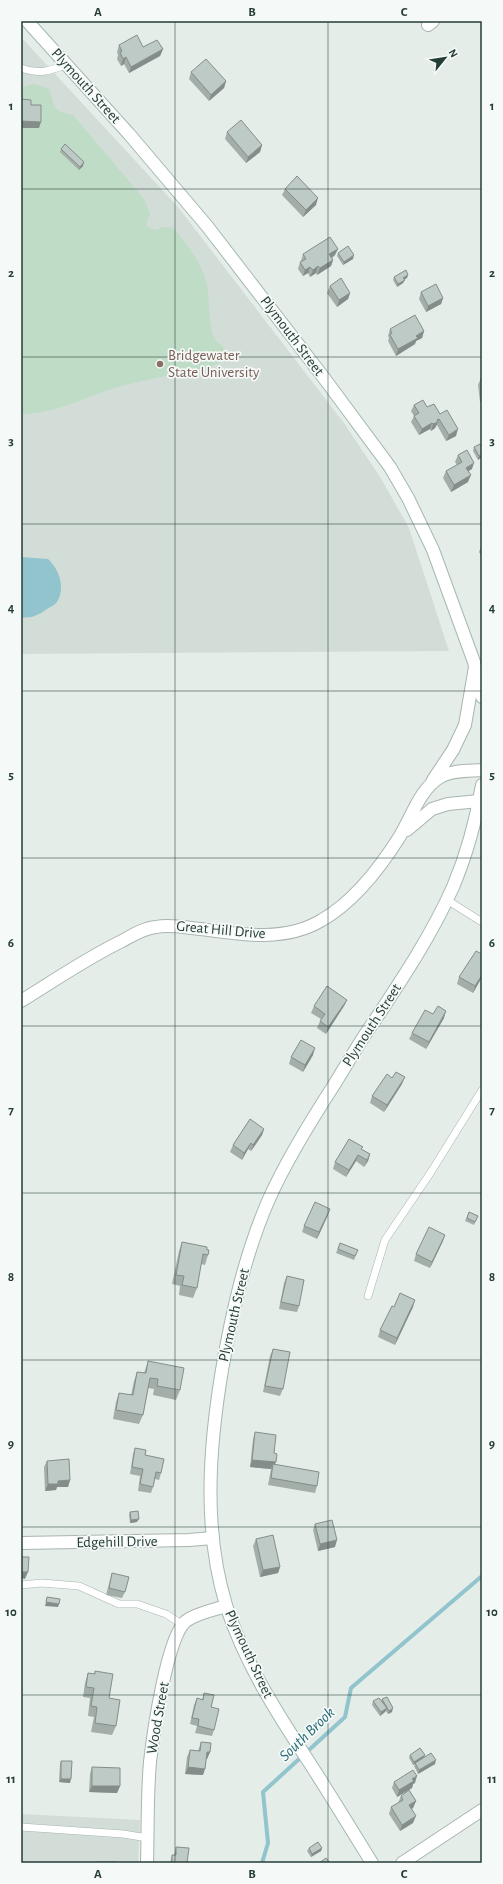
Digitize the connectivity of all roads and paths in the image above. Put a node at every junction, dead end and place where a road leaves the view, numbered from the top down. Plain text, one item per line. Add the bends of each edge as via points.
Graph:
1 (26, 21) edge
2 (66, 64) junction
3 (21, 68) edge
4 (475, 667) junction
5 (482, 697) edge
6 (482, 770) edge
7 (482, 785) edge
8 (419, 801) junction
9 (481, 801) edge
10 (400, 836) junction
11 (447, 900) junction
12 (482, 922) edge
13 (21, 1001) edge
14 (482, 1090) edge
15 (368, 1296) dead end
16 (213, 1538) junction
17 (21, 1544) edge
18 (21, 1585) edge
19 (226, 1606) junction
20 (183, 1625) junction
21 (482, 1810) edge
22 (21, 1827) edge
23 (148, 1838) junction
24 (147, 1863) edge
25 (372, 1863) edge
26 (402, 1863) edge

1 - 2 main road, Plymouth Street
2 - 3 lane via 47,72
2 - 4 main road, Plymouth Street via 130,134 207,226 390,467 433,550
4 - 5 main road, Plymouth Street
4 - 8 main road, Great Hill Drive via 469,711 460,737
6 - 8 main road, Great Hill Drive via 443,775 431,785
7 - 9 main road, Plymouth Street
8 - 10 main road, Great Hill Drive
9 - 10 main road, Great Hill Drive via 448,804 432,809
9 - 11 main road, Plymouth Street via 468,847
10 - 13 main road, Great Hill Drive via 355,895 335,912 308,927 284,934 262,935 173,926 155,927 135,934 97,954
11 - 12 lane
11 - 16 main road, Plymouth Street via 420,949 297,1144 258,1225 234,1307 211,1446 210,1505
14 - 15 lane via 385,1240
16 - 17 main road, Edgehill Drive
16 - 19 main road, Plymouth Street
18 - 20 lane via 42,1583 79,1586 119,1604 137,1604 166,1614
19 - 20 main road via 193,1618
19 - 25 main road, Plymouth Street via 243,1649 272,1704
20 - 23 main road, Wood Street via 177,1633 170,1655 151,1756
21 - 26 main road
22 - 23 lane
23 - 24 main road, Wood Street

